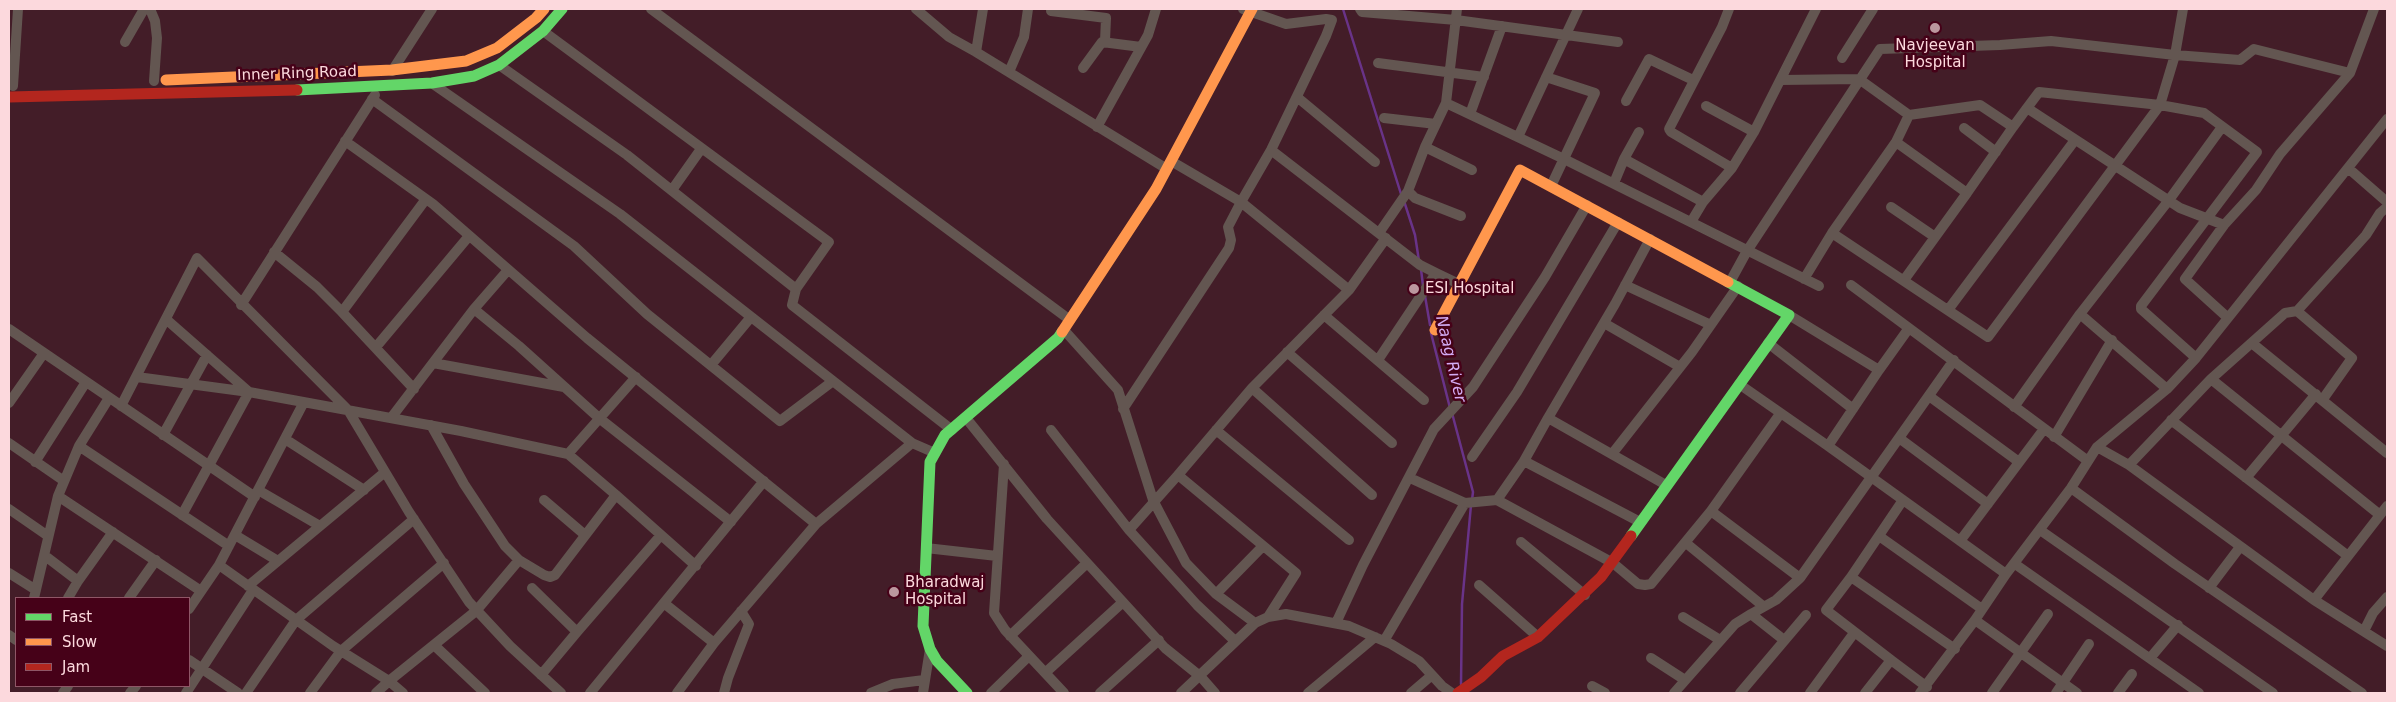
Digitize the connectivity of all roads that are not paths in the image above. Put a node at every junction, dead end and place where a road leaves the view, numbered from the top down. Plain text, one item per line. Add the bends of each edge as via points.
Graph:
1 (18, 9) edge
2 (144, 9) edge
3 (150, 9) edge
4 (432, 9) edge
5 (544, 9) edge
6 (562, 9) edge
7 (651, 9) edge
8 (916, 9) edge
9 (982, 9) edge
10 (1028, 9) edge
11 (1156, 9) edge
12 (1360, 9) edge
13 (1457, 9) edge
14 (1578, 9) edge
15 (1728, 9) edge
16 (1816, 9) edge
17 (1873, 9) edge
18 (2183, 9) edge
19 (2374, 9) edge
20 (1248, 10) edge
21 (1051, 11) dead end
22 (1456, 20) junction
23 (1502, 26) junction
24 (543, 31) junction
25 (1565, 35) junction
26 (125, 42) dead end
27 (1105, 42) junction
28 (1618, 42) dead end
29 (1141, 48) junction
30 (976, 52) junction
31 (2175, 55) junction
32 (1842, 58) dead end
33 (1378, 63) dead end
34 (499, 64) junction
35 (1083, 68) dead end
36 (392, 70) junction
37 (1009, 72) junction
38 (1449, 72) junction
39 (2350, 73) junction
40 (1484, 76) junction
41 (1546, 77) junction
42 (1859, 79) junction
43 (1693, 80) junction
44 (1781, 80) junction
45 (149, 81) joint
46 (80, 83) dead end
47 (432, 83) junction
48 (11, 86) edge
49 (380, 87) junction
50 (9, 97) edge
51 (1298, 97) junction
52 (372, 99) junction
53 (1626, 101) dead end
54 (1446, 103) junction
55 (1706, 106) dead end
56 (2160, 106) junction
57 (2027, 108) junction
58 (1470, 114) junction
59 (1909, 115) junction
60 (1384, 118) dead end
61 (2387, 119) edge
62 (1436, 124) junction
63 (1097, 127) junction
64 (2013, 127) junction
65 (2222, 127) junction
66 (1964, 128) dead end
67 (1639, 132) dead end
68 (1754, 132) junction
69 (1518, 137) junction
70 (345, 140) junction
71 (2074, 140) junction
72 (1896, 142) junction
73 (1425, 147) junction
74 (701, 149) junction
75 (1271, 150) junction
76 (1996, 152) junction
77 (1564, 159) junction
78 (1624, 160) junction
79 (1375, 162) dead end
80 (1169, 165) junction
81 (2116, 167) junction
82 (1732, 168) junction
83 (2348, 168) junction
84 (1472, 170) dead end
85 (1614, 183) junction
86 (1551, 186) junction
87 (672, 190) junction
88 (1406, 193) junction
89 (1967, 193) junction
90 (426, 199) junction
91 (2169, 200) junction
92 (1241, 202) junction
93 (1703, 202) junction
94 (2387, 202) edge
95 (1587, 205) junction
96 (1890, 207) dead end
97 (2387, 207) edge
98 (1462, 216) dead end
99 (2207, 217) junction
100 (1618, 222) junction
101 (1691, 222) junction
102 (2224, 225) junction
103 (1832, 233) junction
104 (1383, 235) junction
105 (469, 236) junction
106 (1935, 237) junction
107 (1650, 239) junction
108 (1747, 250) junction
109 (274, 252) junction
110 (508, 270) junction
111 (1436, 273) junction
112 (1804, 279) junction
113 (1904, 280) junction
114 (1459, 284) junction
115 (1734, 284) junction
116 (1625, 285) junction
117 (1851, 285) dead end
118 (1819, 286) dead end
119 (796, 289) junction
120 (1349, 290) junction
121 (241, 305) junction
122 (474, 310) junction
123 (1948, 310) junction
124 (2297, 311) junction
125 (342, 312) junction
126 (2080, 314) junction
127 (1324, 315) junction
128 (1789, 315) junction
129 (751, 317) junction
130 (2228, 318) junction
131 (167, 320) junction
132 (1604, 323) junction
133 (1067, 325) junction
134 (1711, 325) junction
135 (1909, 328) junction
136 (9, 329) edge
137 (1435, 330) dead end
138 (2112, 340) junction
139 (1768, 343) junction
140 (2252, 344) junction
141 (376, 347) junction
142 (1287, 352) junction
143 (44, 353) junction
144 (207, 355) junction
145 (2196, 358) junction
146 (1378, 360) junction
147 (1954, 360) junction
148 (433, 363) junction
149 (710, 365) junction
150 (1680, 367) junction
151 (1879, 370) junction
152 (137, 377) junction
153 (636, 377) junction
154 (2210, 379) junction
155 (833, 381) junction
156 (86, 382) junction
157 (192, 384) junction
158 (1739, 384) junction
159 (565, 388) junction
160 (1252, 388) junction
161 (414, 389) junction
162 (2167, 389) junction
163 (249, 392) junction
164 (1929, 396) junction
165 (2320, 397) junction
166 (109, 398) junction
167 (1424, 400) dead end
168 (304, 402) junction
169 (9, 403) edge
170 (121, 406) junction
171 (2014, 407) junction
172 (1123, 409) junction
173 (1853, 409) junction
174 (348, 410) junction
175 (1780, 414) junction
176 (391, 418) junction
177 (599, 418) junction
178 (966, 418) junction
179 (1548, 418) junction
180 (2171, 420) junction
181 (431, 425) junction
182 (2044, 429) junction
183 (952, 430) junction
184 (1051, 430) dead end
185 (1216, 430) junction
186 (163, 435) junction
187 (2281, 436) junction
188 (2054, 437) junction
189 (1899, 438) junction
190 (285, 439) junction
191 (912, 442) junction
192 (9, 443) edge
193 (1392, 443) dead end
194 (79, 446) junction
195 (1828, 446) junction
196 (2097, 447) junction
197 (935, 453) junction
198 (2387, 453) edge
199 (568, 454) junction
200 (1612, 454) junction
201 (1472, 457) dead end
202 (1524, 461) junction
203 (2088, 461) junction
204 (35, 462) junction
205 (2019, 462) junction
206 (1004, 464) junction
207 (208, 465) junction
208 (2129, 465) junction
209 (385, 472) junction
210 (1178, 474) junction
211 (1871, 477) junction
212 (1410, 478) junction
213 (2246, 478) junction
214 (764, 481) junction
215 (64, 482) junction
216 (1666, 485) junction
217 (2071, 488) junction
218 (364, 490) junction
219 (257, 493) junction
220 (1372, 495) dead end
221 (58, 496) junction
222 (616, 496) junction
223 (544, 500) dead end
224 (1153, 500) junction
225 (1903, 500) junction
226 (1494, 501) junction
227 (1466, 503) junction
228 (1988, 504) junction
229 (2387, 506) edge
230 (9, 509) edge
231 (1711, 511) junction
232 (182, 515) junction
233 (2380, 515) junction
234 (414, 519) junction
235 (731, 522) junction
236 (1640, 522) junction
237 (816, 524) junction
238 (320, 526) junction
239 (1128, 530) junction
240 (2040, 530) junction
241 (113, 532) junction
242 (235, 535) junction
243 (585, 535) junction
244 (48, 536) junction
245 (661, 536) junction
246 (1879, 536) junction
247 (1349, 540) dead end
248 (1960, 541) junction
249 (1521, 542) dead end
250 (1686, 543) junction
251 (229, 546) junction
252 (1263, 546) junction
253 (2240, 547) junction
254 (926, 548) junction
255 (44, 555) junction
256 (997, 556) junction
257 (2348, 556) junction
258 (156, 560) junction
259 (519, 560) junction
260 (278, 561) junction
261 (1087, 562) junction
262 (444, 563) junction
263 (1612, 563) junction
264 (2015, 564) junction
265 (219, 565) junction
266 (696, 566) junction
267 (9, 573) edge
268 (2006, 574) junction
269 (1851, 577) junction
270 (1800, 578) junction
271 (78, 581) junction
272 (1479, 585) dead end
273 (251, 588) junction
274 (532, 588) dead end
275 (2209, 588) junction
276 (202, 590) junction
277 (35, 594) edge
278 (1216, 594) junction
279 (1585, 594) junction
280 (69, 597) edge
281 (130, 597) edge
282 (2387, 597) edge
283 (2314, 600) junction
284 (1123, 602) junction
285 (665, 604) junction
286 (190, 608) edge
287 (1982, 609) junction
288 (476, 610) junction
289 (1757, 610) junction
290 (741, 611) junction
291 (2048, 614) dead end
292 (1806, 615) dead end
293 (1268, 617) junction
294 (1683, 617) dead end
295 (296, 620) junction
296 (1975, 620) junction
297 (1254, 623) junction
298 (1336, 624) junction
299 (2178, 625) junction
300 (577, 632) junction
301 (1854, 632) junction
302 (2364, 632) junction
303 (1010, 636) junction
304 (1538, 638) junction
305 (1380, 639) junction
306 (1159, 640) junction
307 (1720, 640) junction
308 (1784, 640) junction
309 (1235, 641) junction
310 (714, 643) junction
311 (2089, 644) dead end
312 (434, 645) junction
313 (2387, 646) edge
314 (930, 649) junction
315 (1955, 649) junction
316 (341, 650) junction
317 (2020, 652) junction
318 (1029, 656) junction
319 (2151, 657) junction
320 (1652, 658) dead end
321 (1891, 660) junction
322 (190, 661) edge
323 (202, 668) junction
324 (1045, 673) junction
325 (2132, 674) dead end
326 (541, 675) junction
327 (1432, 675) junction
328 (1201, 676) junction
329 (924, 680) junction
330 (1685, 680) junction
331 (389, 681) junction
332 (2062, 683) junction
333 (1592, 686) dead end
334 (190, 687) edge
335 (1923, 690) edge
336 (238, 693) edge
337 (246, 693) edge
338 (310, 693) edge
339 (376, 693) edge
340 (403, 693) edge
341 (485, 693) edge
342 (561, 693) edge
343 (590, 693) edge
344 (677, 693) edge
345 (724, 693) edge
346 (871, 693) edge
347 (923, 693) edge
348 (968, 693) edge
349 (991, 693) edge
350 (1064, 693) edge
351 (1101, 693) edge
352 (1181, 693) edge
353 (1215, 693) edge
354 (1308, 693) edge
355 (1411, 693) edge
356 (1457, 693) edge
357 (1605, 693) edge
358 (1674, 693) edge
359 (1740, 693) edge
360 (1810, 693) edge
361 (1865, 693) edge
362 (1992, 693) edge
363 (2056, 693) edge
364 (2077, 693) edge
365 (2118, 693) edge
366 (2199, 693) edge
367 (2273, 693) edge
368 (2362, 693) edge

1 - 48 street
2 - 26 street
3 - 45 street via 156,21 157,38
4 - 36 street
5 - 36 main road via 512,38 484,54 466,61
6 - 24 main road, Inner Ring Road
7 - 133 street
8 - 30 street via 949,36
9 - 30 street
10 - 37 street via 1024,37
11 - 29 street
12 - 22 street via 1362,12
13 - 22 street
14 - 25 street
15 - 43 street via 1722,27
16 - 44 street
17 - 32 street
18 - 31 street
19 - 39 street
20 - 51 street via 1286,24 1326,18 1332,20
20 - 80 main road
21 - 27 street via 1106,18
22 - 23 street
22 - 38 street
23 - 25 street
23 - 40 street
24 - 34 main road, Inner Ring Road
24 - 74 street
25 - 28 street
25 - 41 street
27 - 29 street
27 - 35 street via 1100,44
29 - 63 street
30 - 37 street
31 - 39 street via 2240,60 2254,49
31 - 42 street via 2051,41 2000,46 1880,49
31 - 56 street
33 - 38 street
34 - 47 main road, Inner Ring Road via 474,76
34 - 87 street
36 - 45 main road
36 - 49 street
37 - 63 street
38 - 40 street
38 - 54 street
39 - 102 street
40 - 58 street
41 - 69 street
41 - 77 street via 1595,93
42 - 44 street
42 - 59 street
42 - 108 street
43 - 53 street via 1649,59
43 - 82 street via 1668,128
44 - 68 street
46 - 48 main road
47 - 49 main road, Inner Ring Road
47 - 129 street via 620,214
49 - 50 main road, Inner Ring Road
49 - 52 street
51 - 75 street
51 - 79 street
52 - 70 street
52 - 149 street via 574,246 647,314
54 - 58 street
54 - 62 street
55 - 68 street
56 - 57 street via 2039,92
56 - 65 street via 2204,113
56 - 81 street
57 - 64 street
57 - 71 street
58 - 69 street
59 - 64 street via 1980,105
59 - 72 street
60 - 62 street
61 - 83 street
62 - 73 street
63 - 80 street
64 - 76 street
65 - 91 street
65 - 99 street via 2257,152
66 - 76 street
67 - 78 street
68 - 82 street
69 - 77 street
70 - 90 street
70 - 109 street
71 - 81 street
71 - 123 street
72 - 89 street
72 - 103 street
73 - 84 street
73 - 88 street
74 - 87 street
74 - 119 street via 830,242
75 - 92 street
75 - 104 street
76 - 89 street
77 - 85 street
77 - 86 street
78 - 85 street
78 - 93 street
80 - 92 street
80 - 133 main road
81 - 91 street
81 - 123 street via 1988,337
82 - 93 street
83 - 94 street
83 - 130 street
85 - 101 street
86 - 95 main road
86 - 114 main road via 1520,170
87 - 119 street
88 - 98 street
88 - 104 street via 1396,206
89 - 106 street
90 - 105 street
90 - 125 street
91 - 99 street via 2180,208
91 - 126 street
92 - 120 street
92 - 172 street via 1228,227 1231,240 1228,248
93 - 101 street
95 - 100 main road
95 - 212 street via 1474,388 1434,429
96 - 106 street
97 - 124 street
99 - 102 street
99 - 145 street via 2141,306
100 - 107 main road
100 - 201 street via 1518,392
101 - 108 street
102 - 130 street via 2185,279
103 - 112 street
103 - 113 street
104 - 111 street via 1420,265
104 - 120 street
105 - 110 street
105 - 141 street
106 - 113 street
107 - 115 main road
107 - 116 street
108 - 112 street
108 - 115 street
109 - 121 street
109 - 125 street
110 - 122 street
110 - 153 street
111 - 114 street
111 - 146 street
112 - 118 street
113 - 123 street
114 - 137 main road
115 - 128 main road
115 - 134 street
116 - 132 street
116 - 134 street
117 - 135 street
119 - 183 street via 792,305
120 - 127 street
121 - 131 street via 197,258
121 - 174 street
122 - 148 street
122 - 159 street
124 - 140 street via 2285,313
124 - 165 street via 2352,355 2352,360
125 - 141 street
126 - 138 street
126 - 171 street
127 - 142 street
127 - 146 street
128 - 139 main road
128 - 151 street
129 - 149 street
129 - 155 street
130 - 145 street
131 - 144 street
131 - 152 street
132 - 150 street
132 - 179 street
133 - 172 street via 1118,390
133 - 178 main road via 1058,338
134 - 150 street
135 - 147 street
135 - 151 street
136 - 143 street
138 - 162 street
138 - 188 street
139 - 158 main road
139 - 173 street
140 - 154 street
140 - 165 street
141 - 161 street
142 - 160 street
142 - 193 street
143 - 156 street
143 - 169 street
144 - 157 street
144 - 163 street
145 - 162 street
146 - 167 street
147 - 164 street
147 - 171 street
148 - 159 street
148 - 161 street
149 - 155 street via 780,421
150 - 200 street
151 - 173 street
152 - 157 street
152 - 170 street
153 - 177 street
153 - 214 street
154 - 180 street
154 - 187 street
155 - 191 street
156 - 166 street
156 - 204 street
157 - 163 street
157 - 186 street
158 - 175 street
158 - 216 main road
159 - 177 street
160 - 185 street
160 - 220 street
161 - 176 street
162 - 196 street
163 - 168 street
163 - 207 street
164 - 189 street
164 - 205 street
165 - 187 street
165 - 198 street
166 - 170 street
166 - 194 street
168 - 174 street
168 - 190 street
170 - 186 street
171 - 182 street
172 - 224 street
173 - 195 street
174 - 176 street
174 - 209 street
175 - 195 street
175 - 231 street
176 - 181 street
177 - 199 street
177 - 235 street
178 - 183 main road
178 - 206 street
179 - 200 street
179 - 202 street
180 - 208 street
180 - 213 street
181 - 199 street
181 - 259 street via 464,484 505,546
182 - 188 street
182 - 205 street
183 - 197 main road via 945,435
184 - 239 street
185 - 210 street
185 - 247 street
186 - 207 street
187 - 213 street
187 - 233 street
188 - 203 street
189 - 211 street
189 - 228 street
190 - 218 street
190 - 219 street
191 - 197 street
191 - 237 street
192 - 204 street
194 - 215 street
194 - 232 street
195 - 211 street
196 - 203 street
196 - 208 street
197 - 254 main road via 930,462
199 - 222 street
200 - 216 street
202 - 226 street
202 - 236 street
203 - 217 street
204 - 215 street
205 - 228 street
206 - 256 street
206 - 261 street via 1047,519
207 - 219 street
207 - 232 street
208 - 253 street
209 - 218 street
209 - 234 street
210 - 224 street
210 - 252 street
211 - 225 street
211 - 270 street
212 - 227 street
212 - 298 street via 1363,565
213 - 257 street
214 - 235 street
214 - 237 street
215 - 221 street
216 - 236 main road
217 - 240 street
217 - 275 street
218 - 238 street
219 - 238 street
219 - 242 street
221 - 241 street
221 - 244 street
222 - 243 street
222 - 245 street
223 - 243 street
224 - 239 street
224 - 278 street via 1186,564
225 - 246 street
225 - 248 street
226 - 227 street
226 - 263 street
227 - 305 street
228 - 248 street
229 - 233 street
230 - 244 street
231 - 250 street
231 - 270 street
232 - 251 street
233 - 257 street
234 - 262 street
234 - 295 street
235 - 266 street
236 - 263 main road
237 - 290 street
238 - 260 street
239 - 309 street
240 - 264 street
240 - 299 street
241 - 258 street
241 - 271 street
242 - 251 street
242 - 260 street
243 - 259 street via 555,575 550,577
244 - 255 street
245 - 266 street
245 - 300 street
246 - 269 street
246 - 287 street
248 - 268 street
249 - 279 street
250 - 263 street via 1651,584 1638,584
250 - 289 street
251 - 265 street
252 - 278 street
252 - 293 street via 1296,573
253 - 275 street
253 - 283 street
254 - 256 street
254 - 314 main road via 923,626
255 - 271 street
255 - 277 street
256 - 303 street via 994,613
257 - 283 street
258 - 276 street
258 - 281 street
259 - 288 street
260 - 273 street
261 - 284 street
261 - 303 street
262 - 288 street
262 - 316 street
263 - 279 main road
264 - 268 street
264 - 319 street
265 - 273 street
265 - 276 street
266 - 285 street
267 - 277 street
268 - 287 street
269 - 301 street via 1826,609
269 - 315 street
270 - 289 street via 1776,600
271 - 280 street
272 - 304 street
273 - 295 street
273 - 323 street
274 - 300 street
275 - 368 street
276 - 286 street
278 - 297 street
279 - 304 main road
282 - 302 street
283 - 302 street
284 - 306 street
284 - 324 street
285 - 310 street
285 - 343 street
287 - 296 street
288 - 312 street
288 - 326 street
289 - 307 street via 1734,624
289 - 308 street
290 - 310 street
290 - 345 street via 749,624
291 - 317 street
292 - 308 street
293 - 297 street
293 - 298 street via 1286,614
294 - 307 street
295 - 316 street
295 - 337 street
296 - 315 street
296 - 317 street
297 - 309 street
298 - 305 street
299 - 319 street
299 - 367 street
300 - 326 street
301 - 321 street
301 - 360 street
302 - 313 street
303 - 318 street
304 - 356 main road via 1503,656
305 - 327 street via 1419,661
305 - 354 street
306 - 328 street
306 - 351 street
307 - 330 street
308 - 359 street
309 - 328 street
310 - 344 street
311 - 332 street
312 - 331 street
312 - 341 street
314 - 329 street
314 - 348 main road via 937,661
315 - 335 street
316 - 331 street
316 - 338 street
317 - 332 street
317 - 362 street
318 - 324 street
318 - 349 street
319 - 366 street
320 - 330 street
321 - 335 street
321 - 361 street
322 - 323 street
323 - 334 street
323 - 336 street
324 - 350 street
325 - 365 street
326 - 342 street
327 - 355 street
327 - 356 street
328 - 352 street
328 - 353 street
329 - 346 street via 893,684
329 - 347 street
330 - 358 street
331 - 339 street
331 - 340 street
332 - 363 street
332 - 364 street
333 - 357 street

